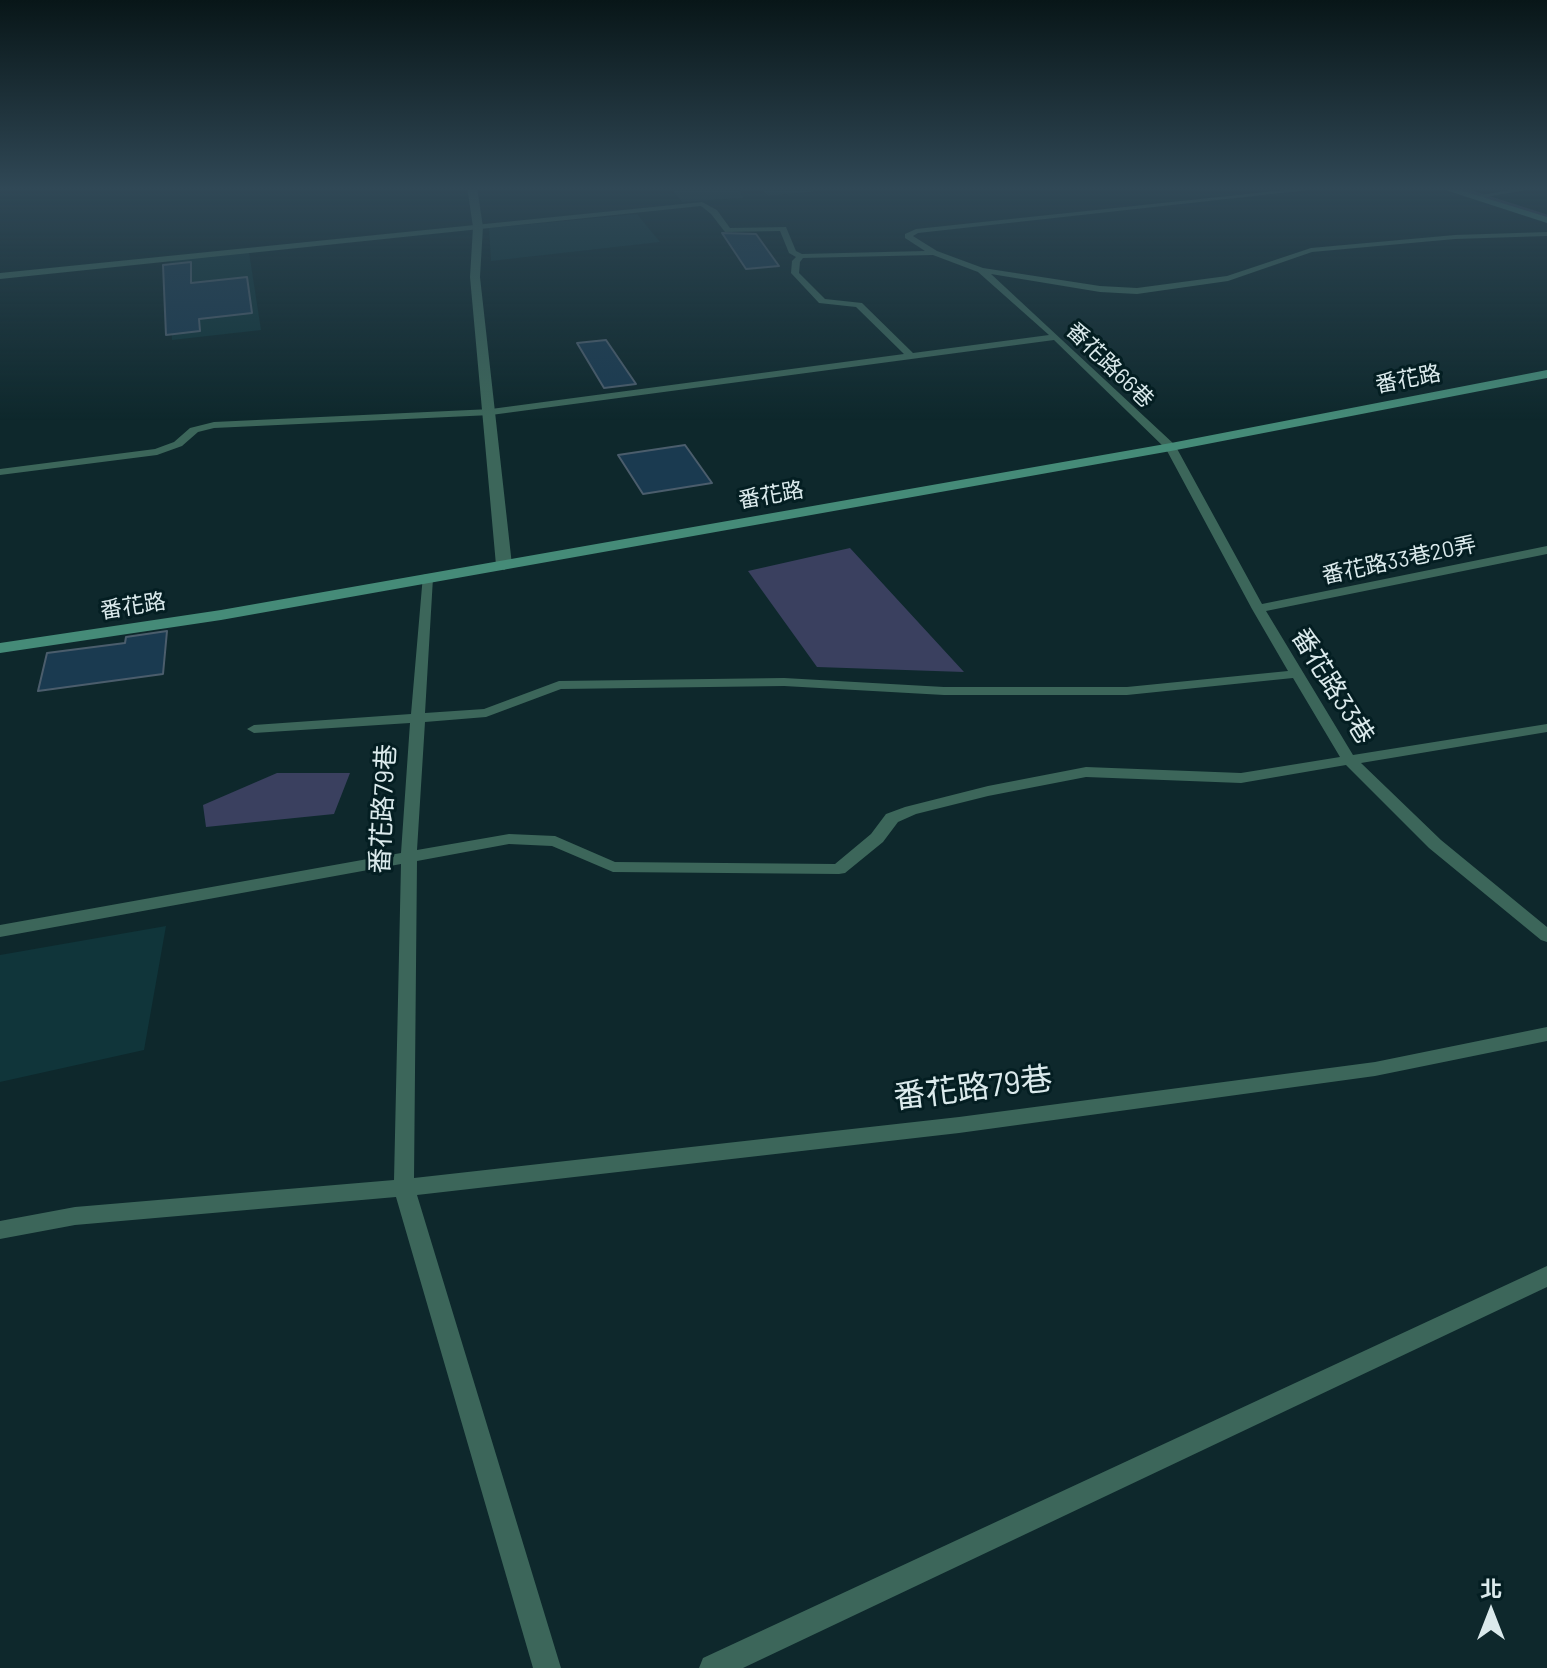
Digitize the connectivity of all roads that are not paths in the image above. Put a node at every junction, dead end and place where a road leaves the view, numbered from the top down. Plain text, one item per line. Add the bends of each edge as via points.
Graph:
1 (109, 265) edge
2 (476, 265) edge
3 (796, 265) edge
4 (967, 265) edge
5 (1267, 265) edge
6 (981, 270) junction
7 (0, 276) edge
8 (1056, 337) junction
9 (910, 355) junction
10 (1547, 374) edge
11 (491, 412) junction
12 (1171, 447) junction
13 (0, 472) edge
14 (1547, 550) edge
15 (504, 565) junction
16 (427, 578) junction
17 (1258, 609) junction
18 (0, 648) edge
19 (1295, 674) junction
20 (416, 719) junction
21 (1547, 728) edge
22 (254, 729) dead end
23 (1349, 760) junction
24 (409, 856) junction
25 (0, 931) edge
26 (1547, 936) edge
27 (1547, 1034) edge
28 (404, 1188) junction
29 (0, 1230) edge
30 (1547, 1276) edge
31 (547, 1668) edge
32 (713, 1668) edge

1 - 7 lane
2 - 11 street
3 - 9 lane via 795,273 822,301 859,305
4 - 6 lane, 番花路66巷
5 - 6 lane via 1228,278 1137,291
6 - 8 lane, 番花路66巷
8 - 9 lane
8 - 12 lane, 番花路66巷
9 - 11 lane
10 - 12 main road, 番花路
11 - 13 lane via 214,425 194,430 157,452
11 - 15 street
12 - 15 main road, 番花路
12 - 17 lane, 番花路33巷
14 - 17 lane, 番花路33巷20弄
15 - 16 main road, 番花路
16 - 18 main road, 番花路
16 - 20 lane, 番花路79巷
17 - 19 lane, 番花路33巷
19 - 20 lane via 1127,691 944,691 784,682 559,685 486,713
19 - 23 lane, 番花路33巷
20 - 22 lane
20 - 24 lane, 番花路79巷
21 - 23 lane
23 - 24 lane via 1241,778 1086,772 988,791 892,818 877,838 839,869 613,867 555,841 509,839
23 - 26 lane, 番花路33巷 via 1435,844
24 - 25 lane
24 - 28 lane, 番花路79巷
27 - 28 lane, 番花路79巷 via 1359,1071 959,1125
28 - 29 lane, 番花路79巷 via 75,1216
28 - 31 lane, 番花路79巷
30 - 32 lane

